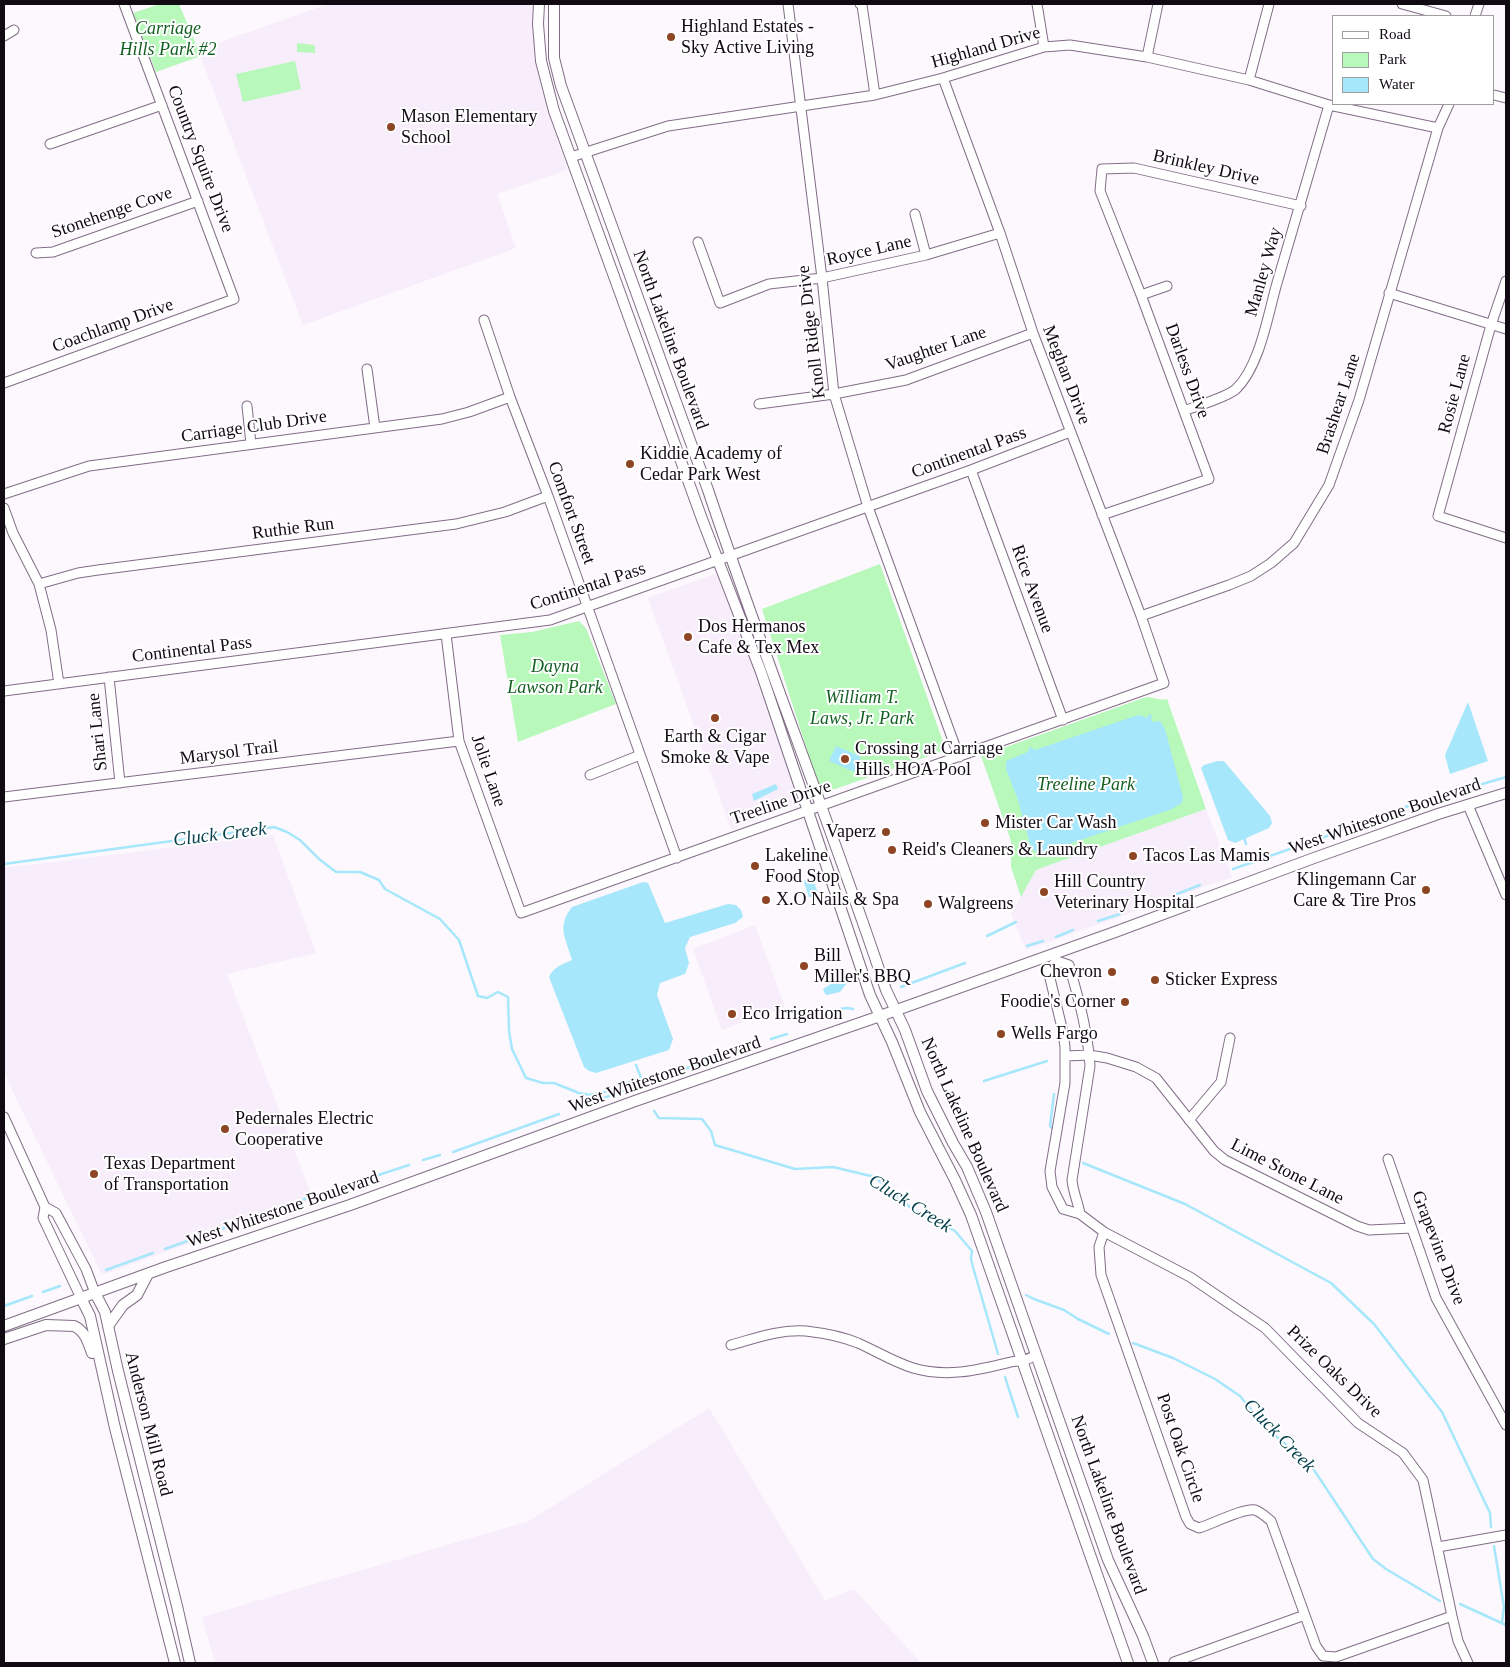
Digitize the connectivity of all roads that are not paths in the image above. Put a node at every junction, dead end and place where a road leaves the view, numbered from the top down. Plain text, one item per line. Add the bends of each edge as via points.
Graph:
1 (124, 4) edge
2 (539, 4) edge
3 (554, 4) edge
4 (788, 4) edge
5 (860, 4) edge
6 (1037, 4) edge
7 (1158, 4) edge
8 (1269, 4) edge
9 (1402, 4) edge
10 (1442, 15) edge
11 (14, 30) dead end
12 (4, 36) edge
13 (1044, 47) junction
14 (1147, 57) junction
15 (943, 78) junction
16 (1249, 80) junction
17 (875, 95) junction
18 (162, 105) junction
19 (1329, 105) junction
20 (1449, 105) edge
21 (802, 106) junction
22 (1438, 128) junction
23 (50, 144) dead end
24 (585, 153) junction
25 (571, 157) junction
26 (1102, 169) joint
27 (198, 201) junction
28 (1301, 206) junction
29 (915, 214) dead end
30 (1000, 233) junction
31 (698, 242) dead end
32 (36, 253) dead end
33 (926, 255) junction
34 (822, 278) junction
35 (1506, 281) edge
36 (1168, 286) dead end
37 (1389, 293) junction
38 (1141, 294) junction
39 (234, 299) joint
40 (484, 320) dead end
41 (1491, 325) junction
42 (1506, 330) edge
43 (1033, 333) junction
44 (367, 368) dead end
45 (4, 384) edge
46 (834, 394) junction
47 (510, 397) junction
48 (759, 404) dead end
49 (247, 406) dead end
50 (1184, 410) junction
51 (375, 428) junction
52 (1070, 432) junction
53 (250, 444) junction
54 (972, 470) junction
55 (4, 494) edge
56 (548, 496) junction
57 (868, 507) junction
58 (4, 508) edge
59 (1102, 515) junction
60 (1506, 538) edge
61 (730, 557) junction
62 (718, 561) junction
63 (39, 584) junction
64 (588, 608) junction
65 (1141, 616) junction
66 (446, 634) junction
67 (109, 677) junction
68 (1164, 683) joint
69 (59, 684) junction
70 (4, 691) edge
71 (1063, 720) junction
72 (459, 741) junction
73 (640, 755) junction
74 (959, 757) junction
75 (590, 775) dead end
76 (120, 783) junction
77 (1506, 793) edge
78 (4, 797) edge
79 (1468, 805) junction
80 (821, 806) junction
81 (808, 810) junction
82 (677, 858) junction
83 (1506, 895) edge
84 (521, 913) joint
85 (1056, 957) junction
86 (895, 1011) junction
87 (880, 1016) junction
88 (1230, 1038) dead end
89 (1089, 1055) junction
90 (1066, 1056) junction
91 (4, 1117) edge
92 (1189, 1120) junction
93 (1388, 1159) dead end
94 (45, 1207) junction
95 (1080, 1214) junction
96 (1412, 1228) junction
97 (1104, 1232) junction
98 (148, 1274) junction
99 (95, 1293) junction
100 (81, 1298) junction
101 (4, 1326) edge
102 (108, 1326) junction
103 (4, 1339) edge
104 (731, 1345) dead end
105 (1036, 1355) junction
106 (1022, 1361) junction
107 (102, 1372) junction
108 (1506, 1424) edge
109 (1089, 1503) junction
110 (1073, 1507) junction
111 (1506, 1535) edge
112 (1438, 1547) junction
113 (1304, 1615) junction
114 (1452, 1616) junction
115 (1174, 1662) dead end
116 (176, 1663) edge
117 (190, 1663) edge
118 (1128, 1663) edge
119 (1153, 1663) edge
120 (1468, 1663) edge

1 - 18 street, Country Squire Drive
2 - 25 main road, North Lakeline Boulevard via 541,61 551,102
3 - 24 main road, North Lakeline Boulevard via 554,58 560,86
4 - 21 street, Knoll Ridge Drive
5 - 17 street
6 - 13 street
7 - 14 street
8 - 16 street
9 - 10 street
11 - 12 street
13 - 14 street, Highland Drive via 1070,45
13 - 15 street, Highland Drive
14 - 16 street, Highland Drive
15 - 17 street, Highland Drive
15 - 30 street, Meghan Drive
16 - 19 street, Highland Drive
17 - 21 street, Highland Drive
18 - 23 street
18 - 27 street, Country Squire Drive
19 - 22 street, Highland Drive
19 - 28 street, Manley Way
20 - 22 street, Brashear Lane
21 - 24 street, Highland Drive via 668,126
21 - 34 street, Knoll Ridge Drive
22 - 37 street, Brashear Lane
24 - 25 street, Highland Drive
24 - 61 main road, North Lakeline Boulevard
25 - 62 main road, North Lakeline Boulevard
26 - 28 street, Brinkley Drive via 1134,168
26 - 38 street, Darless Drive via 1100,191
27 - 32 street, Stonehenge Cove via 54,252
27 - 39 street, Country Squire Drive
28 - 50 street, Manley Way via 1260,348 1247,374 1236,389
29 - 33 street
30 - 33 street, Royce Lane
30 - 43 street, Meghan Drive
31 - 34 street, Royce Lane via 720,303 769,284
33 - 34 street, Royce Lane
34 - 46 street, Knoll Ridge Drive
35 - 41 street, Rosie Lane
36 - 38 street
37 - 41 street
37 - 65 street, Brashear Lane via 1359,400 1330,484 1294,543 1251,576
38 - 50 street, Darless Drive
39 - 45 street, Coachlamp Drive
40 - 47 street, Comfort Street
41 - 42 street
41 - 60 street, Rosie Lane via 1438,516
43 - 46 street, Vaughter Lane via 906,380
43 - 52 street, Meghan Drive
44 - 51 street
46 - 48 street, Vaughter Lane
46 - 57 street, Knoll Ridge Drive
47 - 51 street, Carriage Club Drive via 442,419
47 - 56 street, Comfort Street
49 - 53 street
50 - 59 street, Darless Drive via 1209,479
51 - 53 street, Carriage Club Drive
52 - 54 street, Continental Pass
52 - 59 street, Meghan Drive
53 - 55 street, Carriage Club Drive via 89,466
54 - 57 street, Continental Pass
54 - 71 street, Rice Avenue
56 - 63 street, Ruthie Run via 505,512 456,524 98,570
56 - 64 street, Comfort Street
57 - 61 street, Continental Pass
57 - 74 street, Knoll Ridge Drive
58 - 63 street
59 - 65 street, Meghan Drive
61 - 62 street, Continental Pass
61 - 80 main road, North Lakeline Boulevard
62 - 64 street, Continental Pass
62 - 81 main road, North Lakeline Boulevard
63 - 69 street via 51,630
64 - 66 street, Continental Pass via 550,620
64 - 73 street, Comfort Street
65 - 68 street, Meghan Drive
66 - 67 street, Continental Pass
66 - 72 street, Jolie Lane
67 - 69 street, Continental Pass
67 - 76 street, Shari Lane
68 - 71 street, Treeline Drive
69 - 70 street, Continental Pass
71 - 74 street, Treeline Drive
72 - 76 street, Marysol Trail
72 - 84 street, Jolie Lane
73 - 75 street
73 - 82 street, Comfort Street
74 - 80 street, Treeline Drive
76 - 78 street, Marysol Trail
77 - 79 main road, West Whitestone Boulevard
79 - 83 street
79 - 85 main road, West Whitestone Boulevard via 1314,858
80 - 81 street, Treeline Drive
80 - 86 main road, North Lakeline Boulevard
81 - 82 street, Treeline Drive
81 - 87 main road, North Lakeline Boulevard via 870,996
82 - 84 street, Treeline Drive
85 - 86 main road, West Whitestone Boulevard
85 - 89 street via 1069,965
85 - 90 street, Prize Oaks Drive via 1048,970
86 - 87 main road, West Whitestone Boulevard
86 - 105 main road, North Lakeline Boulevard via 927,1091 967,1167 986,1212
87 - 98 main road, West Whitestone Boulevard
87 - 106 main road, North Lakeline Boulevard via 920,1112 971,1215
88 - 92 street via 1222,1082
89 - 90 street, Lime Stone Lane
89 - 92 street, Lime Stone Lane via 1136,1067 1156,1078
89 - 95 street via 1072,1180
90 - 95 street, Prize Oaks Drive via 1050,1180 1063,1210
91 - 94 street, Anderson Mill Road
92 - 96 street, Lime Stone Lane via 1225,1160 1357,1226 1369,1230
93 - 96 street, Grapevine Drive
94 - 99 street, Anderson Mill Road via 56,1213
94 - 100 street, Anderson Mill Road via 43,1218
95 - 97 street, Prize Oaks Drive
96 - 108 street, Grapevine Drive via 1436,1298
97 - 112 street, Prize Oaks Drive via 1190,1277 1265,1328 1358,1423 1403,1453 1423,1480
97 - 113 street, Post Oak Circle via 1099,1247 1101,1275 1186,1517 1198,1528 1243,1512 1254,1510 1263,1514 1271,1521
98 - 99 main road, West Whitestone Boulevard
98 - 102 main road via 136,1296 123,1305
99 - 100 main road, West Whitestone Boulevard
99 - 102 main road, Anderson Mill Road
100 - 101 main road, West Whitestone Boulevard
100 - 107 main road, Anderson Mill Road via 90,1316
102 - 117 main road, Anderson Mill Road
103 - 107 main road via 46,1325 78,1327 86,1336 95,1364
104 - 106 street via 766,1334 803,1331 856,1342 895,1361 928,1372 969,1372
105 - 106 street
105 - 109 main road, North Lakeline Boulevard
106 - 110 main road, North Lakeline Boulevard
107 - 116 main road, Anderson Mill Road
109 - 110 main road
109 - 119 main road, North Lakeline Boulevard via 1108,1560
110 - 118 main road, North Lakeline Boulevard
111 - 112 street
112 - 114 street, Prize Oaks Drive
113 - 114 street, Post Oak Circle via 1323,1656 1336,1657
113 - 115 street
114 - 120 street, Prize Oaks Drive via 1458,1642

